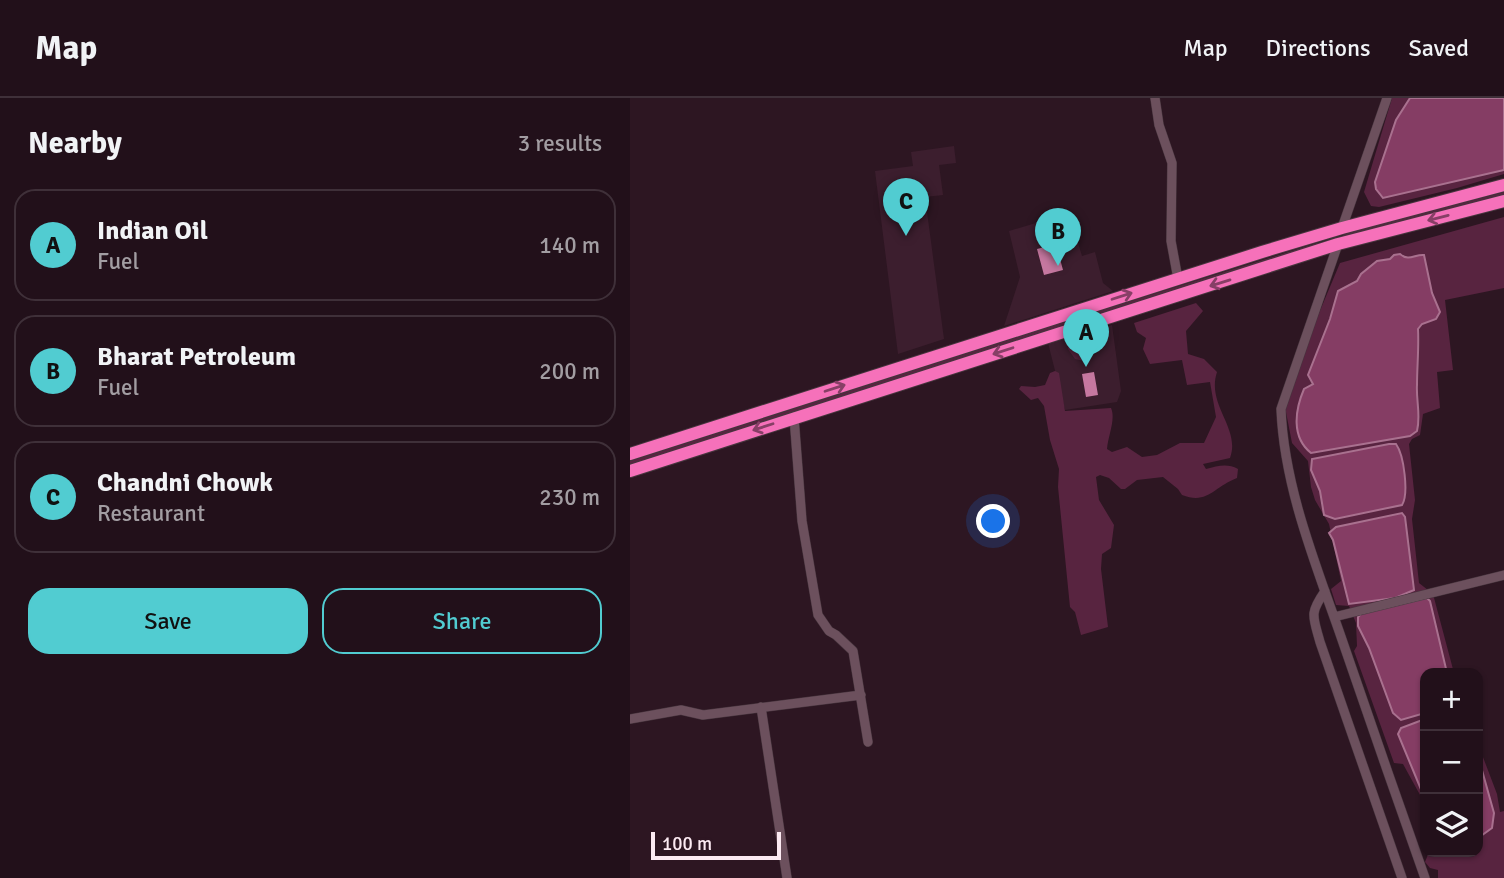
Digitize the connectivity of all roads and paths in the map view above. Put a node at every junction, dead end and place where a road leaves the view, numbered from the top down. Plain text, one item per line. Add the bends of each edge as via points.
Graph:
1 (1155, 98) edge
2 (1387, 98) edge
3 (1504, 185) edge
4 (1504, 201) edge
5 (1342, 228) junction
6 (1338, 244) junction
7 (1178, 279) junction
8 (794, 417) junction
9 (630, 454) edge
10 (630, 471) edge
11 (1504, 575) edge
12 (1325, 591) junction
13 (1334, 617) junction
14 (861, 695) junction
15 (761, 707) junction
16 (630, 719) edge
17 (869, 742) dead end
18 (787, 878) edge
19 (1402, 878) edge
20 (1425, 878) edge

1 - 7 street via 1172,163 1171,241
2 - 5 street
3 - 5 highway
4 -> 6 highway
5 - 7 highway
6 -> 8 highway
6 - 12 street via 1280,409 1296,500
9 -> 7 highway
8 -> 10 highway
8 - 14 street via 802,521 818,615 853,651
11 - 13 street
12 - 13 street
12 - 19 street via 1313,614 1320,642
13 - 20 street
14 - 15 street
14 - 17 street
15 - 16 street via 703,715 681,710
15 - 18 street

